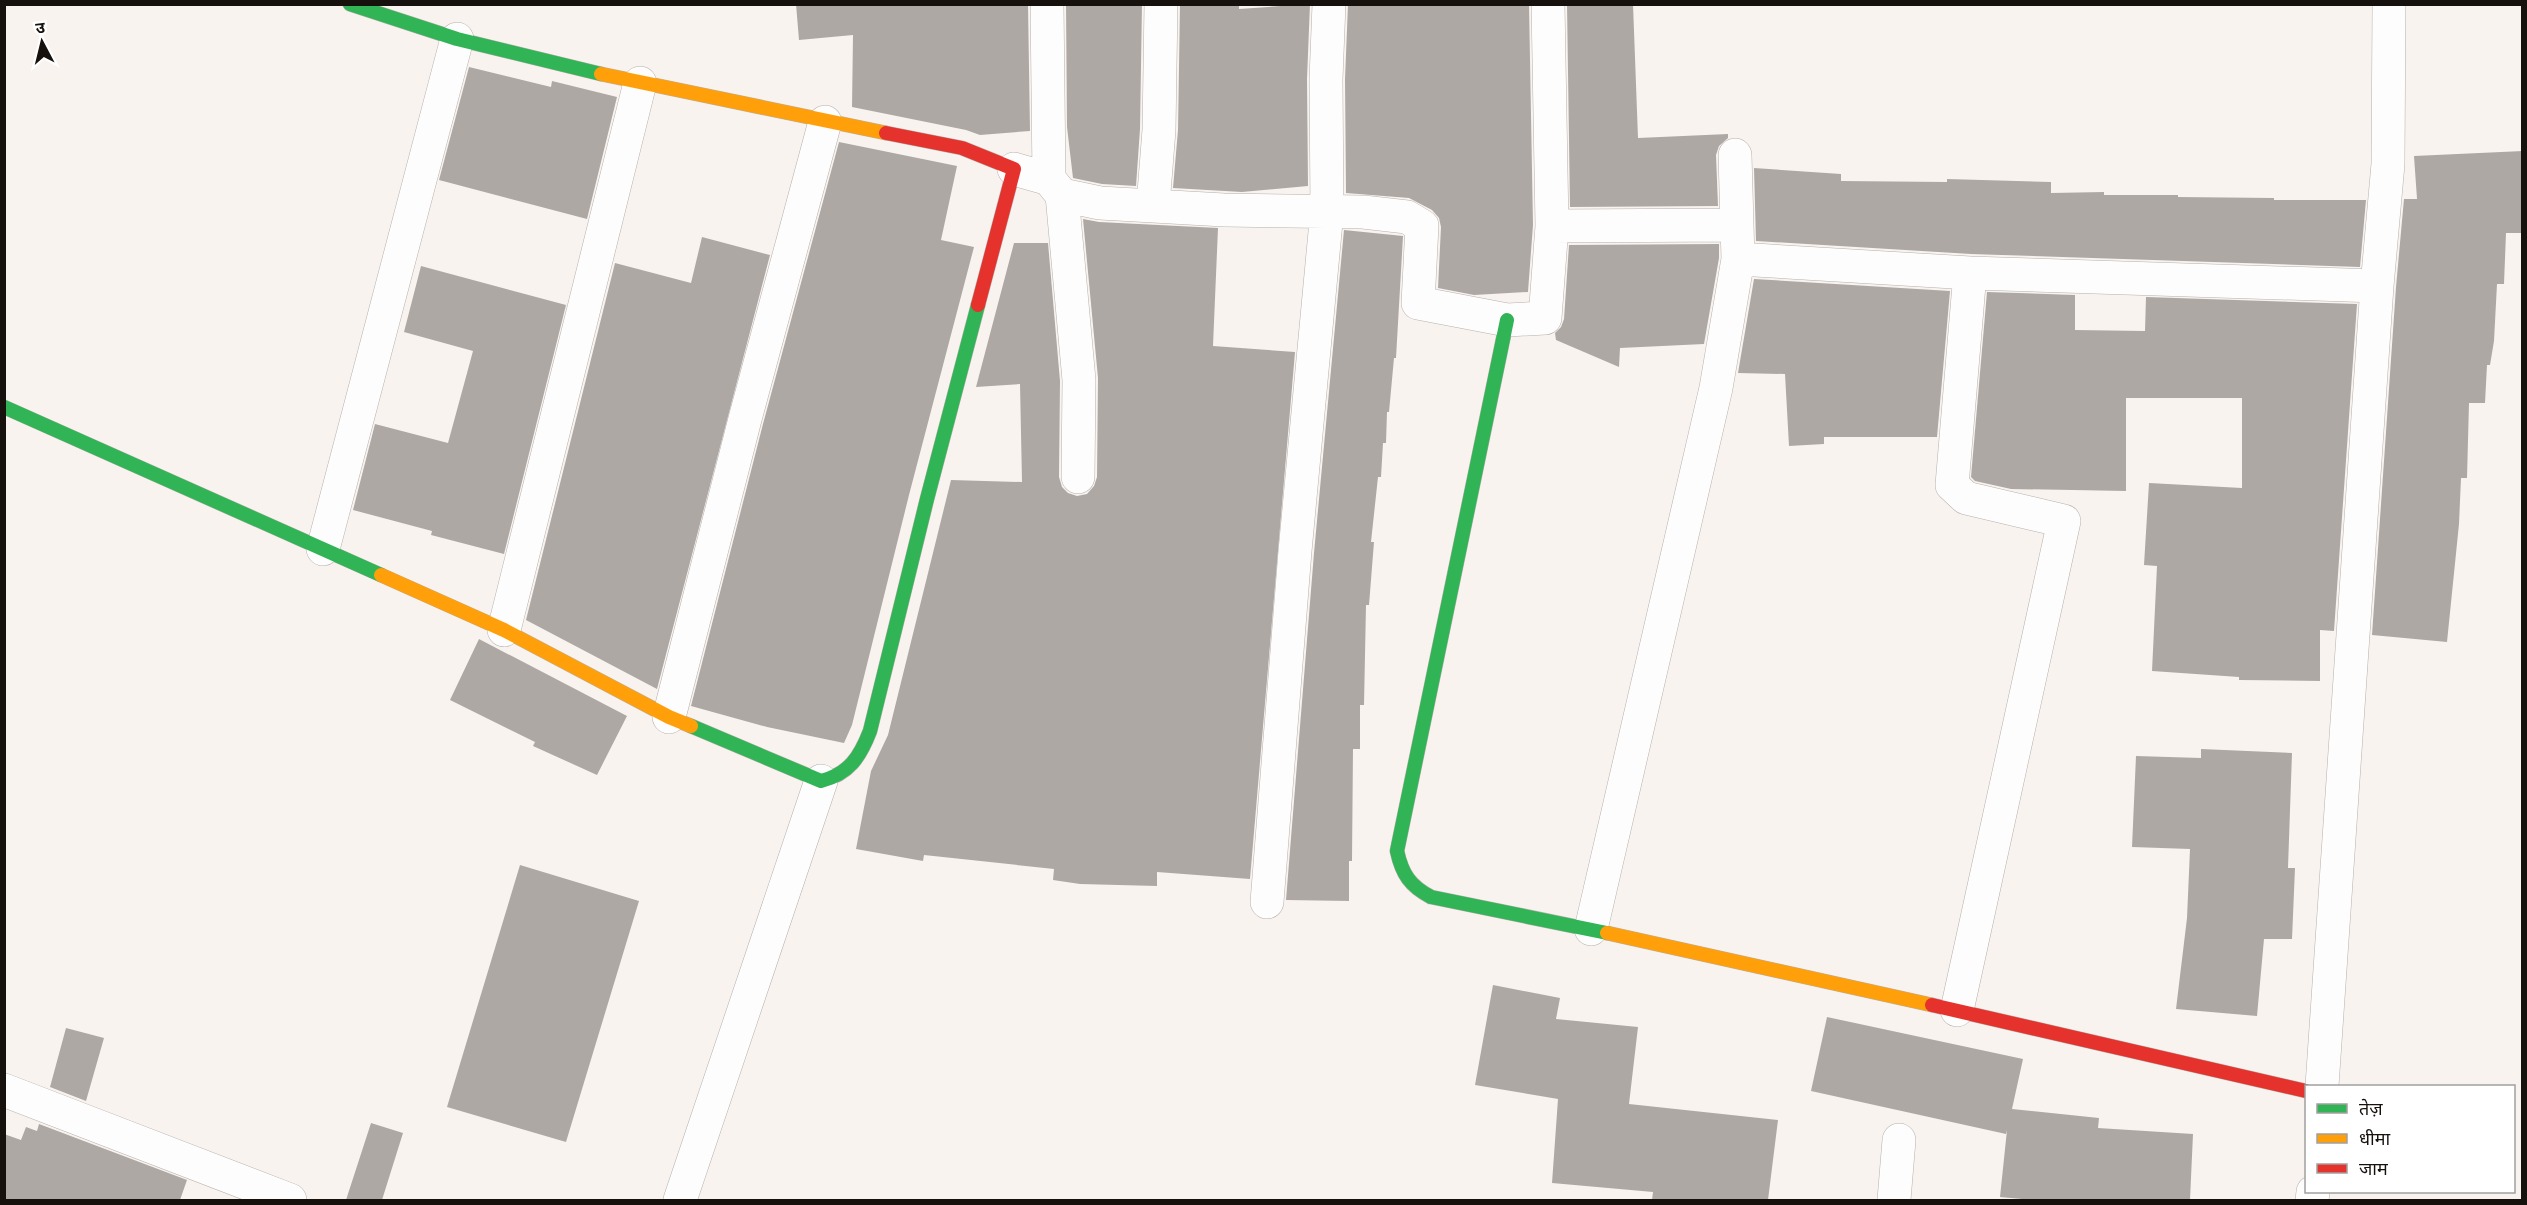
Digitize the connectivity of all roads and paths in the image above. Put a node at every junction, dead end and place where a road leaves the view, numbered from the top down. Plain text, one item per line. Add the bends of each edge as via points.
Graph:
1 (350, 4) edge
2 (1047, 4) edge
3 (1161, 4) edge
4 (1329, 4) edge
5 (1548, 4) edge
6 (2389, 4) edge
7 (457, 39) junction
8 (640, 83) junction
9 (825, 122) junction
10 (1735, 155) dead end
11 (1014, 169) junction
12 (1055, 187) junction
13 (1153, 205) junction
14 (1327, 211) junction
15 (1736, 225) junction
16 (1552, 226) junction
17 (1738, 259) junction
18 (1970, 273) junction
19 (2377, 286) junction
20 (1508, 320) junction
21 (4, 407) edge
22 (1078, 477) dead end
23 (323, 549) junction
24 (504, 630) junction
25 (669, 717) junction
26 (821, 781) junction
27 (1268, 902) dead end
28 (1590, 929) junction
29 (1957, 1010) junction
30 (2322, 1085) edge
31 (4, 1090) edge
32 (2305, 1091) edge
33 (1899, 1140) dead end
34 (290, 1200) edge
35 (680, 1200) edge
36 (1894, 1200) edge

1 - 7 street
2 - 12 street
3 - 13 street via 1160,130
4 - 14 street
5 - 16 street
6 - 19 street via 2388,164
7 - 8 street
7 - 23 street
8 - 9 street
8 - 24 street
9 - 11 street via 962,148
9 - 25 street
10 - 15 street
11 - 12 street
11 - 26 street via 870,730 863,749 846,772
12 - 13 street via 1100,203
12 - 22 street via 1079,380
13 - 14 street
14 - 20 street via 1407,218 1422,226 1418,303
14 - 27 street
15 - 16 street
15 - 17 street
16 - 20 street via 1545,318
17 - 18 street
17 - 28 street via 1716,388
18 - 19 street
18 - 29 street via 1952,485 1966,498 2064,521
19 - 30 street
20 - 28 street via 1397,851 1408,882 1431,897
21 - 23 street
23 - 24 street
24 - 25 street
25 - 26 street
26 - 35 street
28 - 29 street
29 - 32 street
31 - 34 street
33 - 36 street

